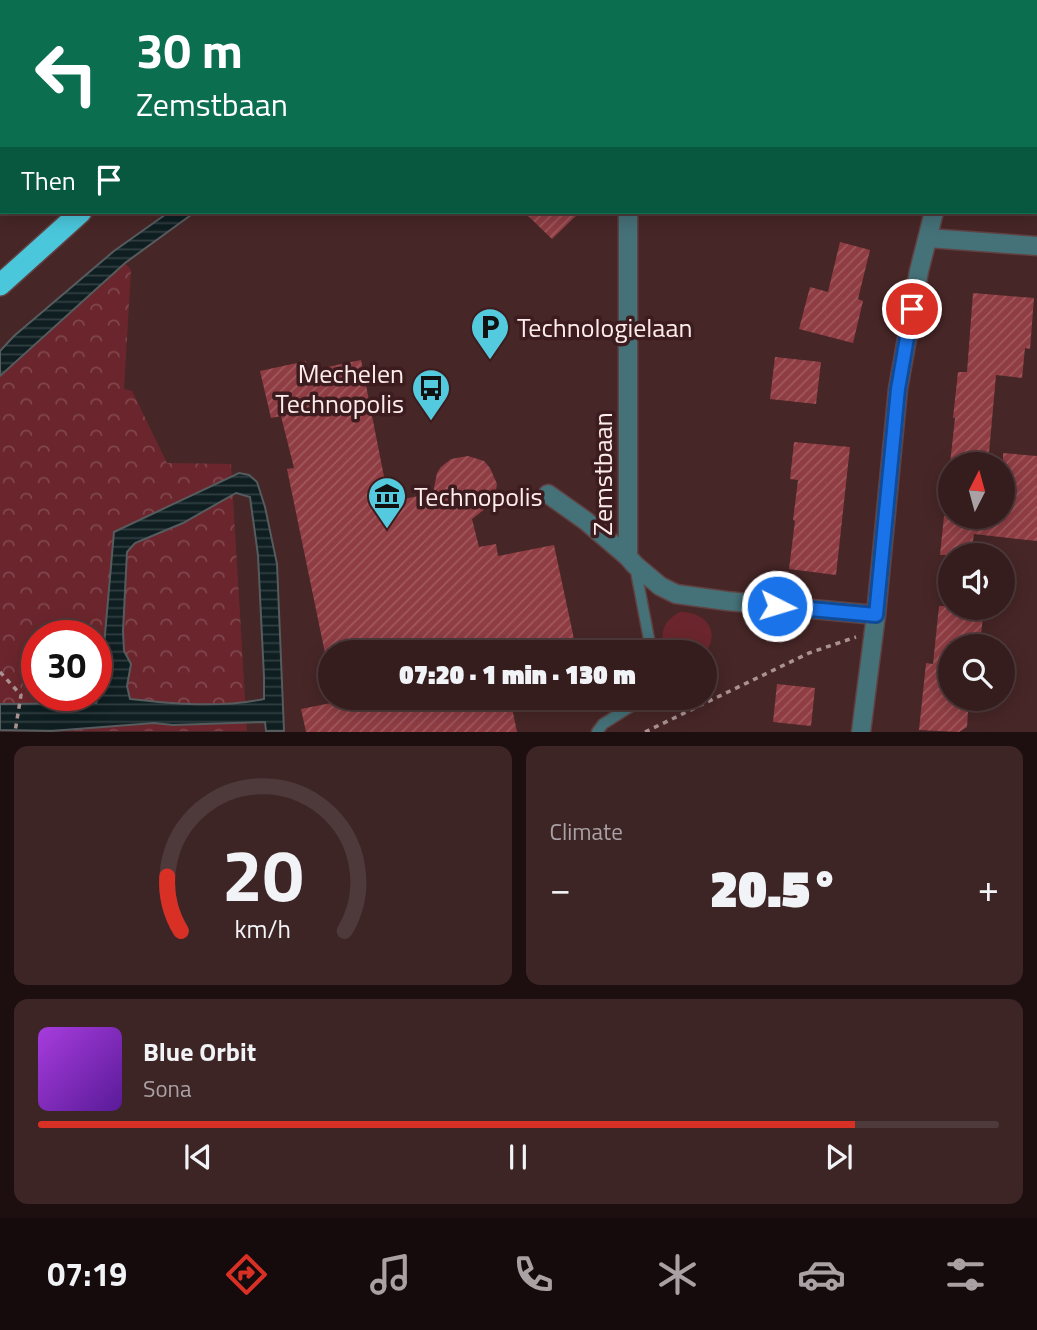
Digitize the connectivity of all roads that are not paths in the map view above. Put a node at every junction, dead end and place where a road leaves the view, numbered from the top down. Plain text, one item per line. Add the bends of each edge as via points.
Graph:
1 (79, 214) edge
2 (628, 214) edge
3 (934, 214) edge
4 (928, 238) junction
5 (1037, 246) edge
6 (0, 285) edge
7 (548, 494) dead end
8 (632, 561) junction
9 (875, 623) junction
10 (649, 640) edge
11 (625, 710) edge
12 (597, 732) edge
13 (861, 732) edge

1 - 6 highway
2 - 8 street, Zemstbaan
3 - 4 street
4 - 5 street
4 - 9 street via 898,389
7 - 8 street
8 - 9 street, Zemstbaan via 676,594
8 - 10 lane
9 - 13 street
11 - 12 lane

